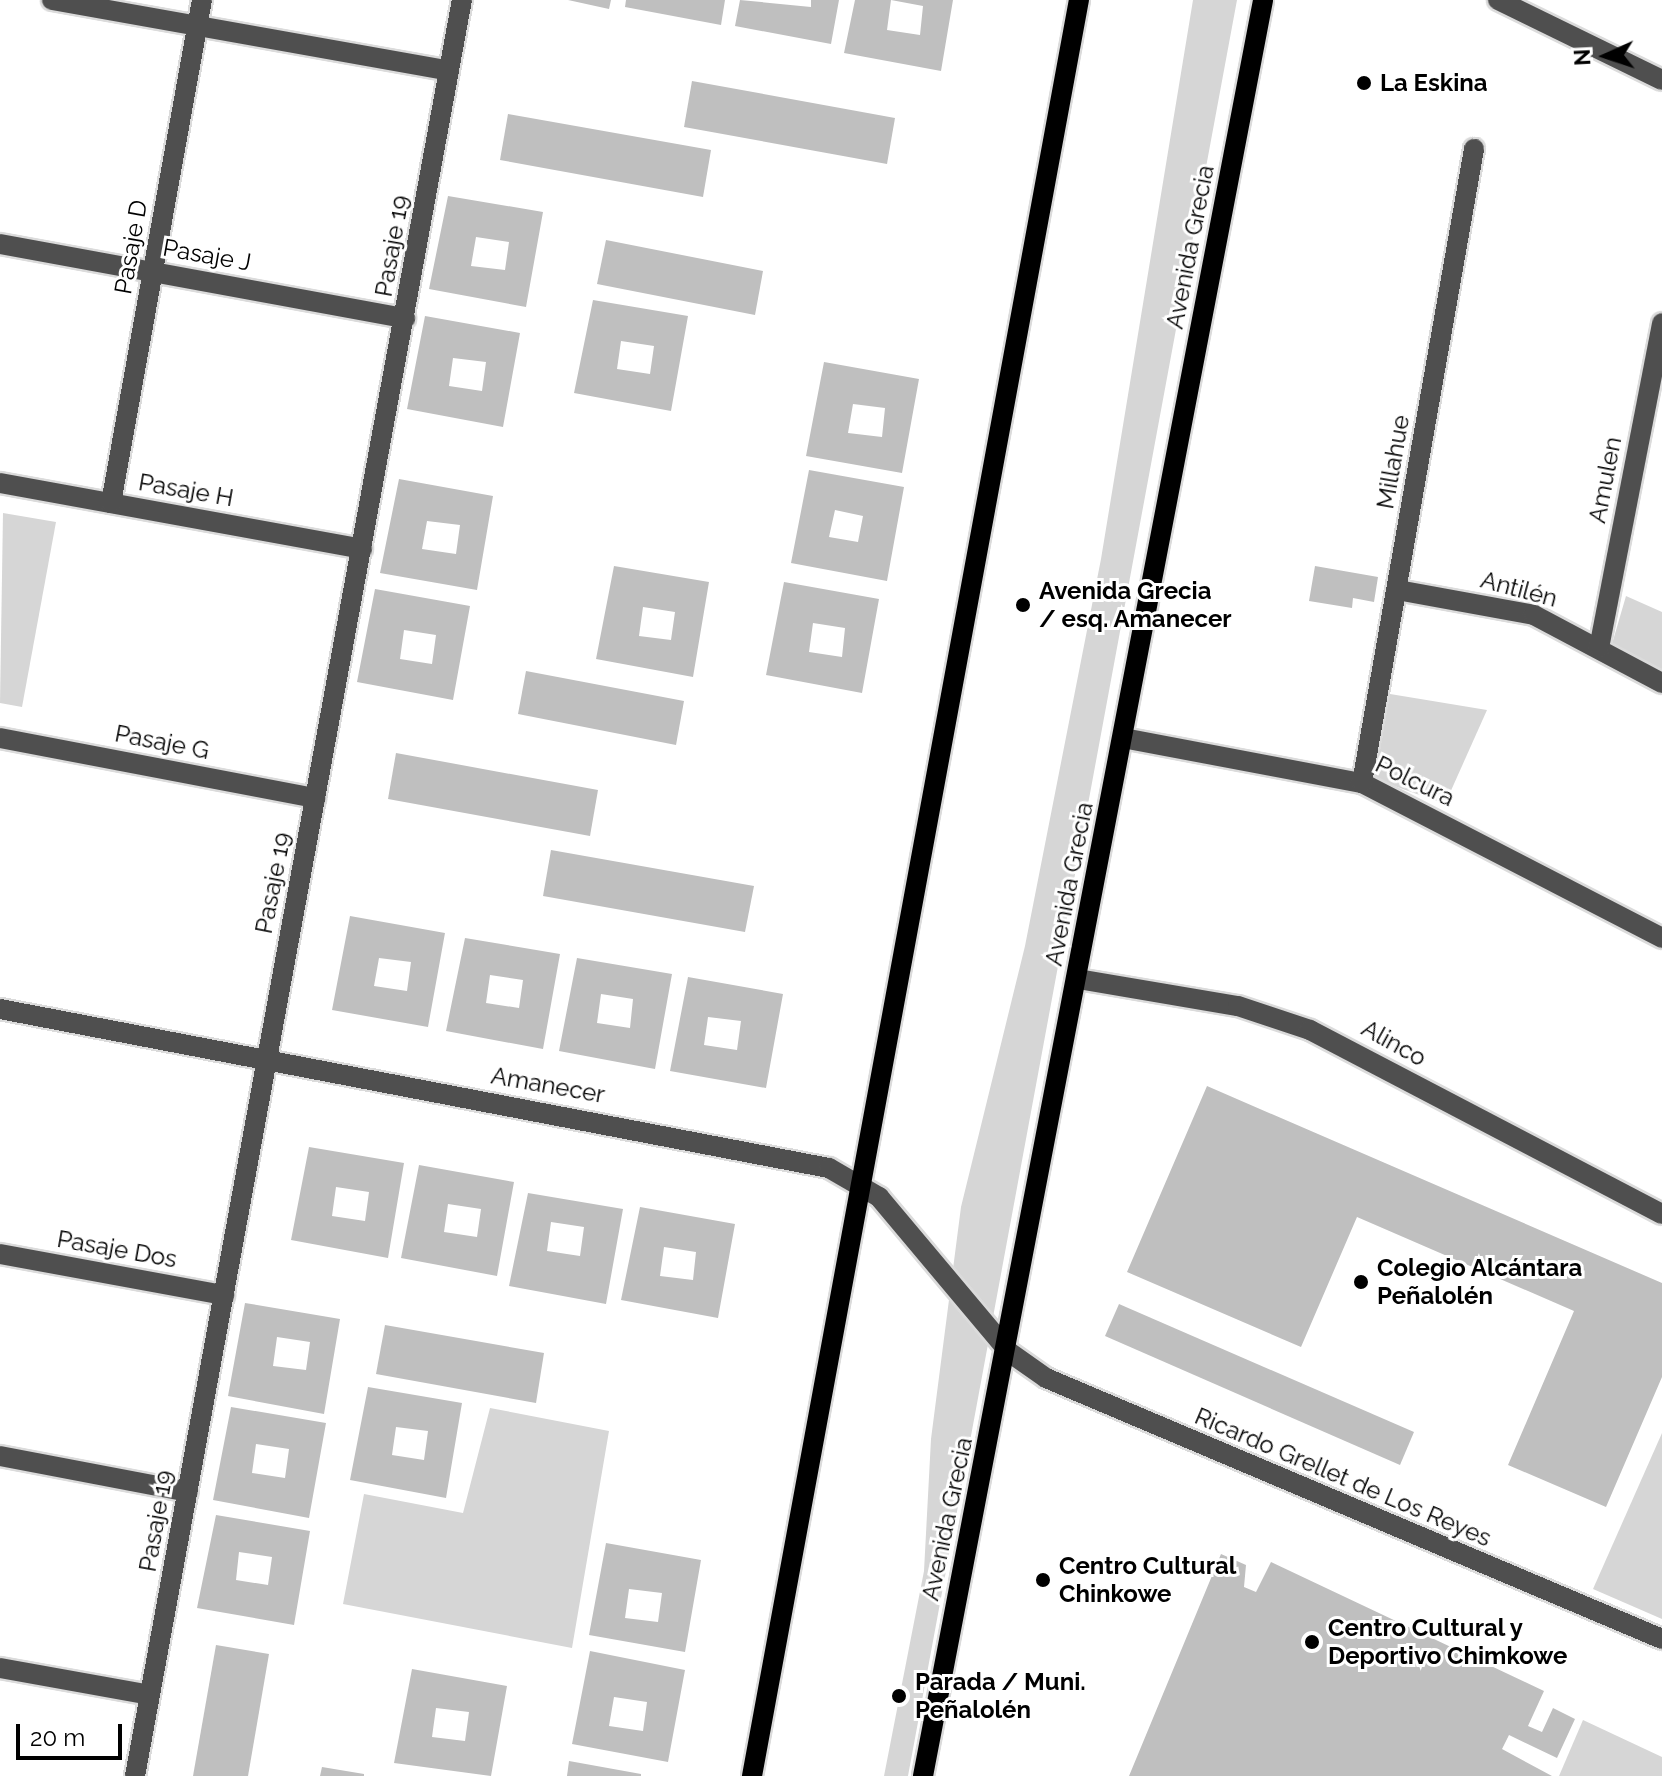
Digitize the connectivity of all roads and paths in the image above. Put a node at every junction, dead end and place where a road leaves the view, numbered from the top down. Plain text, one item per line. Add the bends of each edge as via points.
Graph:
1 (52, 0) edge
2 (202, 0) edge
3 (462, 0) edge
4 (1079, 0) edge
5 (1263, 0) edge
6 (1498, 0) edge
7 (197, 26) junction
8 (449, 71) junction
9 (1662, 80) edge
10 (1474, 149) dead end
11 (0, 244) edge
12 (153, 272) junction
13 (405, 318) junction
14 (1662, 323) edge
15 (0, 483) edge
16 (111, 503) junction
17 (362, 549) junction
18 (1397, 590) junction
19 (1599, 648) junction
20 (1662, 683) edge
21 (0, 738) edge
22 (1123, 738) junction
23 (1362, 783) junction
24 (315, 798) junction
25 (1662, 938) edge
26 (1078, 979) junction
27 (0, 1009) edge
28 (266, 1059) junction
29 (859, 1183) junction
30 (1662, 1214) edge
31 (0, 1254) edge
32 (224, 1295) junction
33 (1009, 1352) junction
34 (0, 1456) edge
35 (188, 1492) junction
36 (1662, 1639) edge
37 (0, 1668) edge
38 (150, 1695) junction
39 (135, 1776) edge
40 (752, 1776) edge
41 (923, 1776) edge

1 - 7 street
2 - 7 street, Pasaje D
3 - 8 street, Pasaje 19
4 - 29 main road
5 - 22 main road, Avenida Grecia
6 - 9 street
7 - 8 street
7 - 12 street, Pasaje D
8 - 13 street, Pasaje 19
10 - 18 street, Millahue
11 - 12 street, Pasaje J
12 - 13 street, Pasaje J
12 - 16 street, Pasaje D
13 - 17 street, Pasaje 19
14 - 19 street, Amulen
15 - 16 street, Pasaje H
16 - 17 street, Pasaje H
17 - 24 street, Pasaje 19
18 - 19 street, Antilén via 1526,612
18 - 23 street, Millahue
19 - 20 street, Antilén
21 - 24 street, Pasaje G
22 - 23 street, Polcura
22 - 26 main road, Avenida Grecia
23 - 25 street, Polcura
24 - 28 street, Pasaje 19
26 - 30 street, Alinco via 1238,1006 1310,1030
26 - 33 main road, Avenida Grecia
27 - 28 street, Amanecer
28 - 29 street, Amanecer via 758,1150
28 - 32 street, Pasaje 19
29 - 33 street, Amanecer via 926,1246
29 - 40 main road
31 - 32 street, Pasaje Dos
32 - 35 street, Pasaje 19
33 - 36 street, Ricardo Grellet de Los Reyes via 1102,1405
33 - 41 main road, Avenida Grecia
34 - 35 street
35 - 38 street, Pasaje 19
37 - 38 street
38 - 39 street, Pasaje 19

